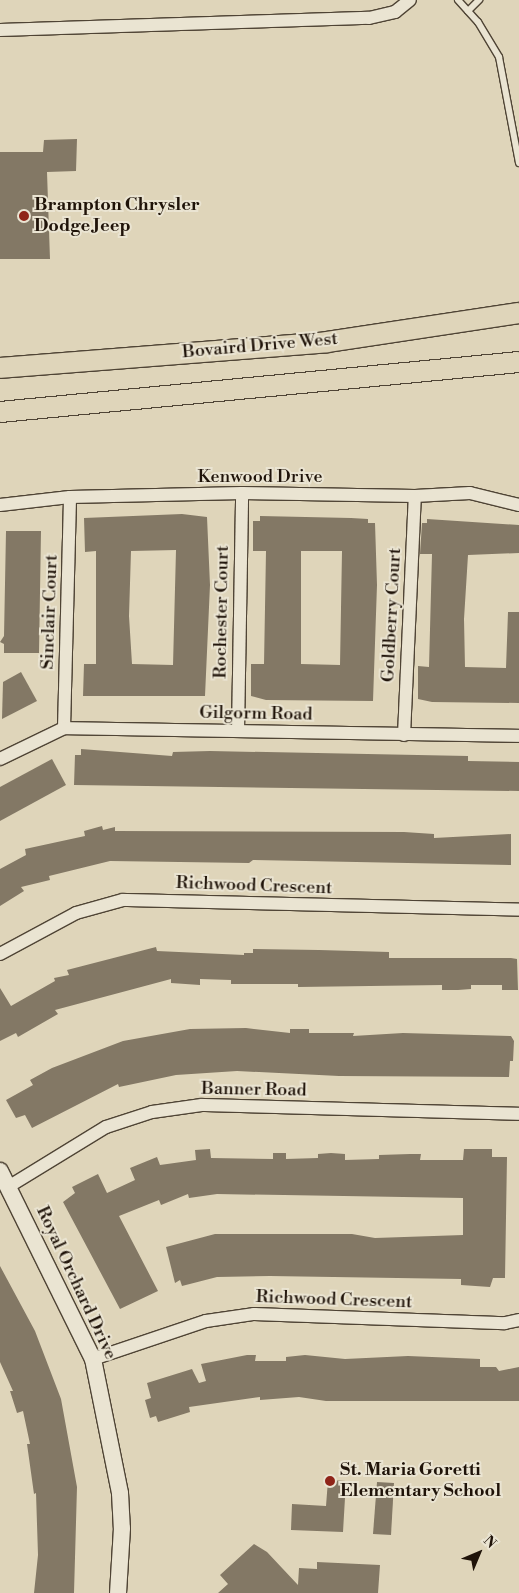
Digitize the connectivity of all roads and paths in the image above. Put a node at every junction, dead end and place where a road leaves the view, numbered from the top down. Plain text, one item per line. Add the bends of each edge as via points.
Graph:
1 (410, 0) edge
2 (458, 0) edge
3 (478, 0) edge
4 (468, 11) junction
5 (0, 30) edge
6 (519, 164) edge
7 (519, 313) edge
8 (519, 362) edge
9 (0, 368) edge
10 (0, 412) edge
11 (242, 493) junction
12 (416, 496) junction
13 (70, 497) junction
14 (0, 505) edge
15 (519, 505) edge
16 (64, 728) junction
17 (238, 731) junction
18 (404, 736) junction
19 (519, 736) edge
20 (0, 759) edge
21 (519, 910) edge
22 (0, 954) edge
23 (519, 1114) edge
24 (0, 1171) edge
25 (8, 1187) junction
26 (519, 1320) edge
27 (93, 1358) junction
28 (118, 1593) edge

1 - 5 street via 395,12 346,20
2 - 4 lane
3 - 4 lane
4 - 6 lane via 499,57
7 - 9 main road, Bovaird Drive West via 327,342
8 - 10 main road
11 - 12 street, Kenwood Drive
11 - 13 street, Kenwood Drive
11 - 17 street, Rochester Court
12 - 15 street, Kenwood Drive via 470,493
12 - 18 street, Goldberry Court
13 - 14 street, Kenwood Drive
13 - 16 street, Sinclair Court
16 - 17 street, Gilgorm Road
16 - 20 street, Gilgorm Road
17 - 18 street, Gilgorm Road
18 - 19 street, Gilgorm Road
21 - 22 street, Richwood Crescent via 123,900 76,913
23 - 25 street, Banner Road via 202,1105 152,1112 106,1127
24 - 25 street, Royal Orchard Drive
25 - 27 street, Royal Orchard Drive
26 - 27 street, Richwood Crescent via 505,1324 254,1314 206,1321
27 - 28 street, Royal Orchard Drive via 120,1493 122,1528

